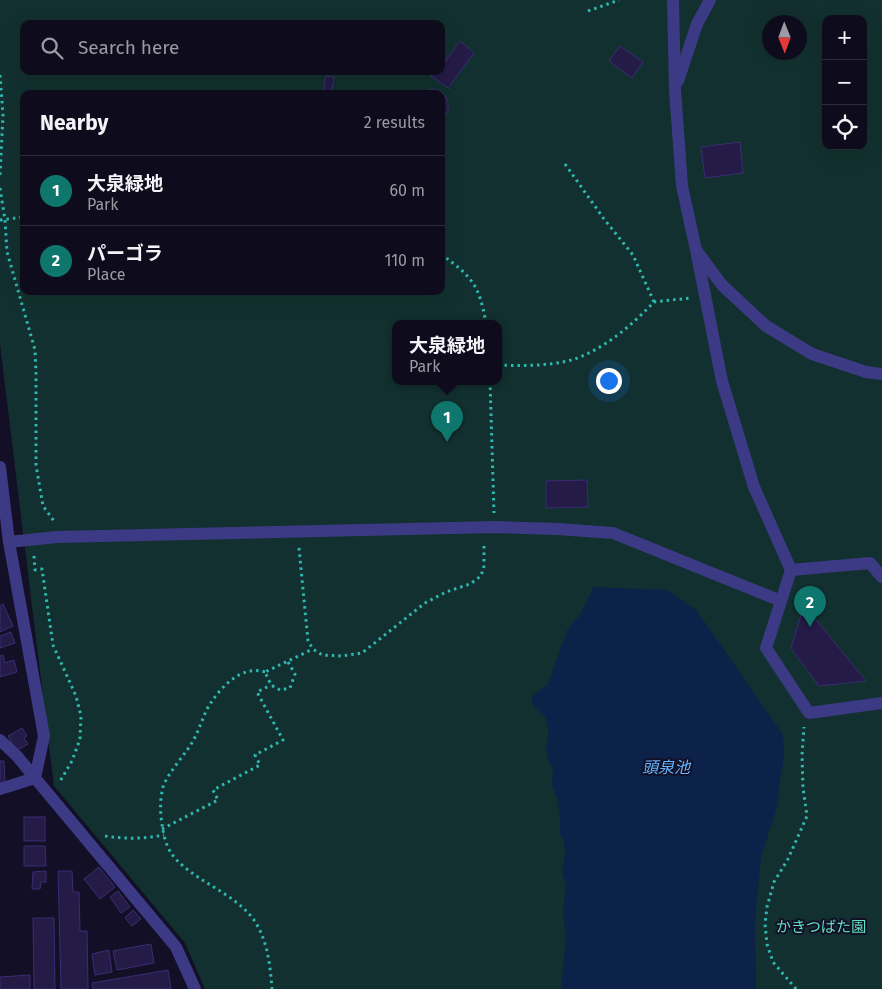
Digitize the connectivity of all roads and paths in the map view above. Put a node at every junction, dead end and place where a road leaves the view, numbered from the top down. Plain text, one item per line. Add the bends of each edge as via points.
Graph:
1 (618, 0) edge
2 (673, 0) edge
3 (710, 0) edge
4 (588, 11) dead end
5 (0, 75) edge
6 (675, 90) junction
7 (565, 164) dead end
8 (0, 175) edge
9 (0, 188) edge
10 (20, 218) edge
11 (0, 220) edge
12 (5, 220) junction
13 (696, 250) junction
14 (445, 257) edge
15 (705, 297) junction
16 (654, 302) junction
17 (485, 320) edge
18 (502, 366) edge
19 (882, 374) edge
20 (490, 385) edge
21 (0, 467) edge
22 (489, 527) junction
23 (298, 532) junction
24 (57, 537) junction
25 (4, 542) edge
26 (42, 569) dead end
27 (791, 570) junction
28 (882, 577) edge
29 (781, 600) junction
30 (313, 650) junction
31 (288, 662) junction
32 (265, 672) junction
33 (271, 685) junction
34 (882, 703) edge
35 (809, 713) junction
36 (0, 740) edge
37 (35, 778) junction
38 (59, 784) dead end
39 (0, 789) edge
40 (162, 829) junction
41 (100, 835) dead end
42 (164, 835) junction
43 (194, 989) edge
44 (272, 989) edge
45 (796, 989) edge

1 - 4 path
2 - 6 street
3 - 6 street via 697,24
5 - 8 path via 3,115
6 - 13 street via 682,186
7 - 16 path via 633,255
9 - 12 path
10 - 12 path
11 - 12 path
12 - 24 path via 7,252 35,350 36,465 44,506 57,524
13 - 15 street
13 - 19 street via 722,285 766,326 812,354
14 - 17 path via 472,280 482,300
15 - 16 path
15 - 27 street via 722,381 754,487
16 - 18 path via 601,347 569,360
20 - 22 path
21 - 25 street
22 - 23 street
22 - 29 street via 613,533
22 - 30 path via 481,576 470,584 425,603 362,653 322,655
23 - 24 street
23 - 30 path via 308,641
24 - 25 street
25 - 37 street via 44,736
26 - 38 path via 52,645 76,696 81,716 80,740
27 - 28 street via 870,563
27 - 29 street
29 - 35 street via 766,648
30 - 31 path
31 - 32 path
31 - 33 path via 295,674 290,688 280,690
32 - 33 path
32 - 40 path via 255,669 236,676 223,686 207,708 194,739 164,785 160,811
33 - 40 path via 257,692 284,740 255,755 260,765 213,790 218,800
34 - 35 street
35 - 45 path via 804,727 802,755 807,816 788,860 774,882 765,924 773,962
36 - 37 street
37 - 39 street
37 - 43 street via 176,947
40 - 42 path
41 - 42 path via 148,838
42 - 44 path via 171,853 186,868 232,899 255,922 270,960

